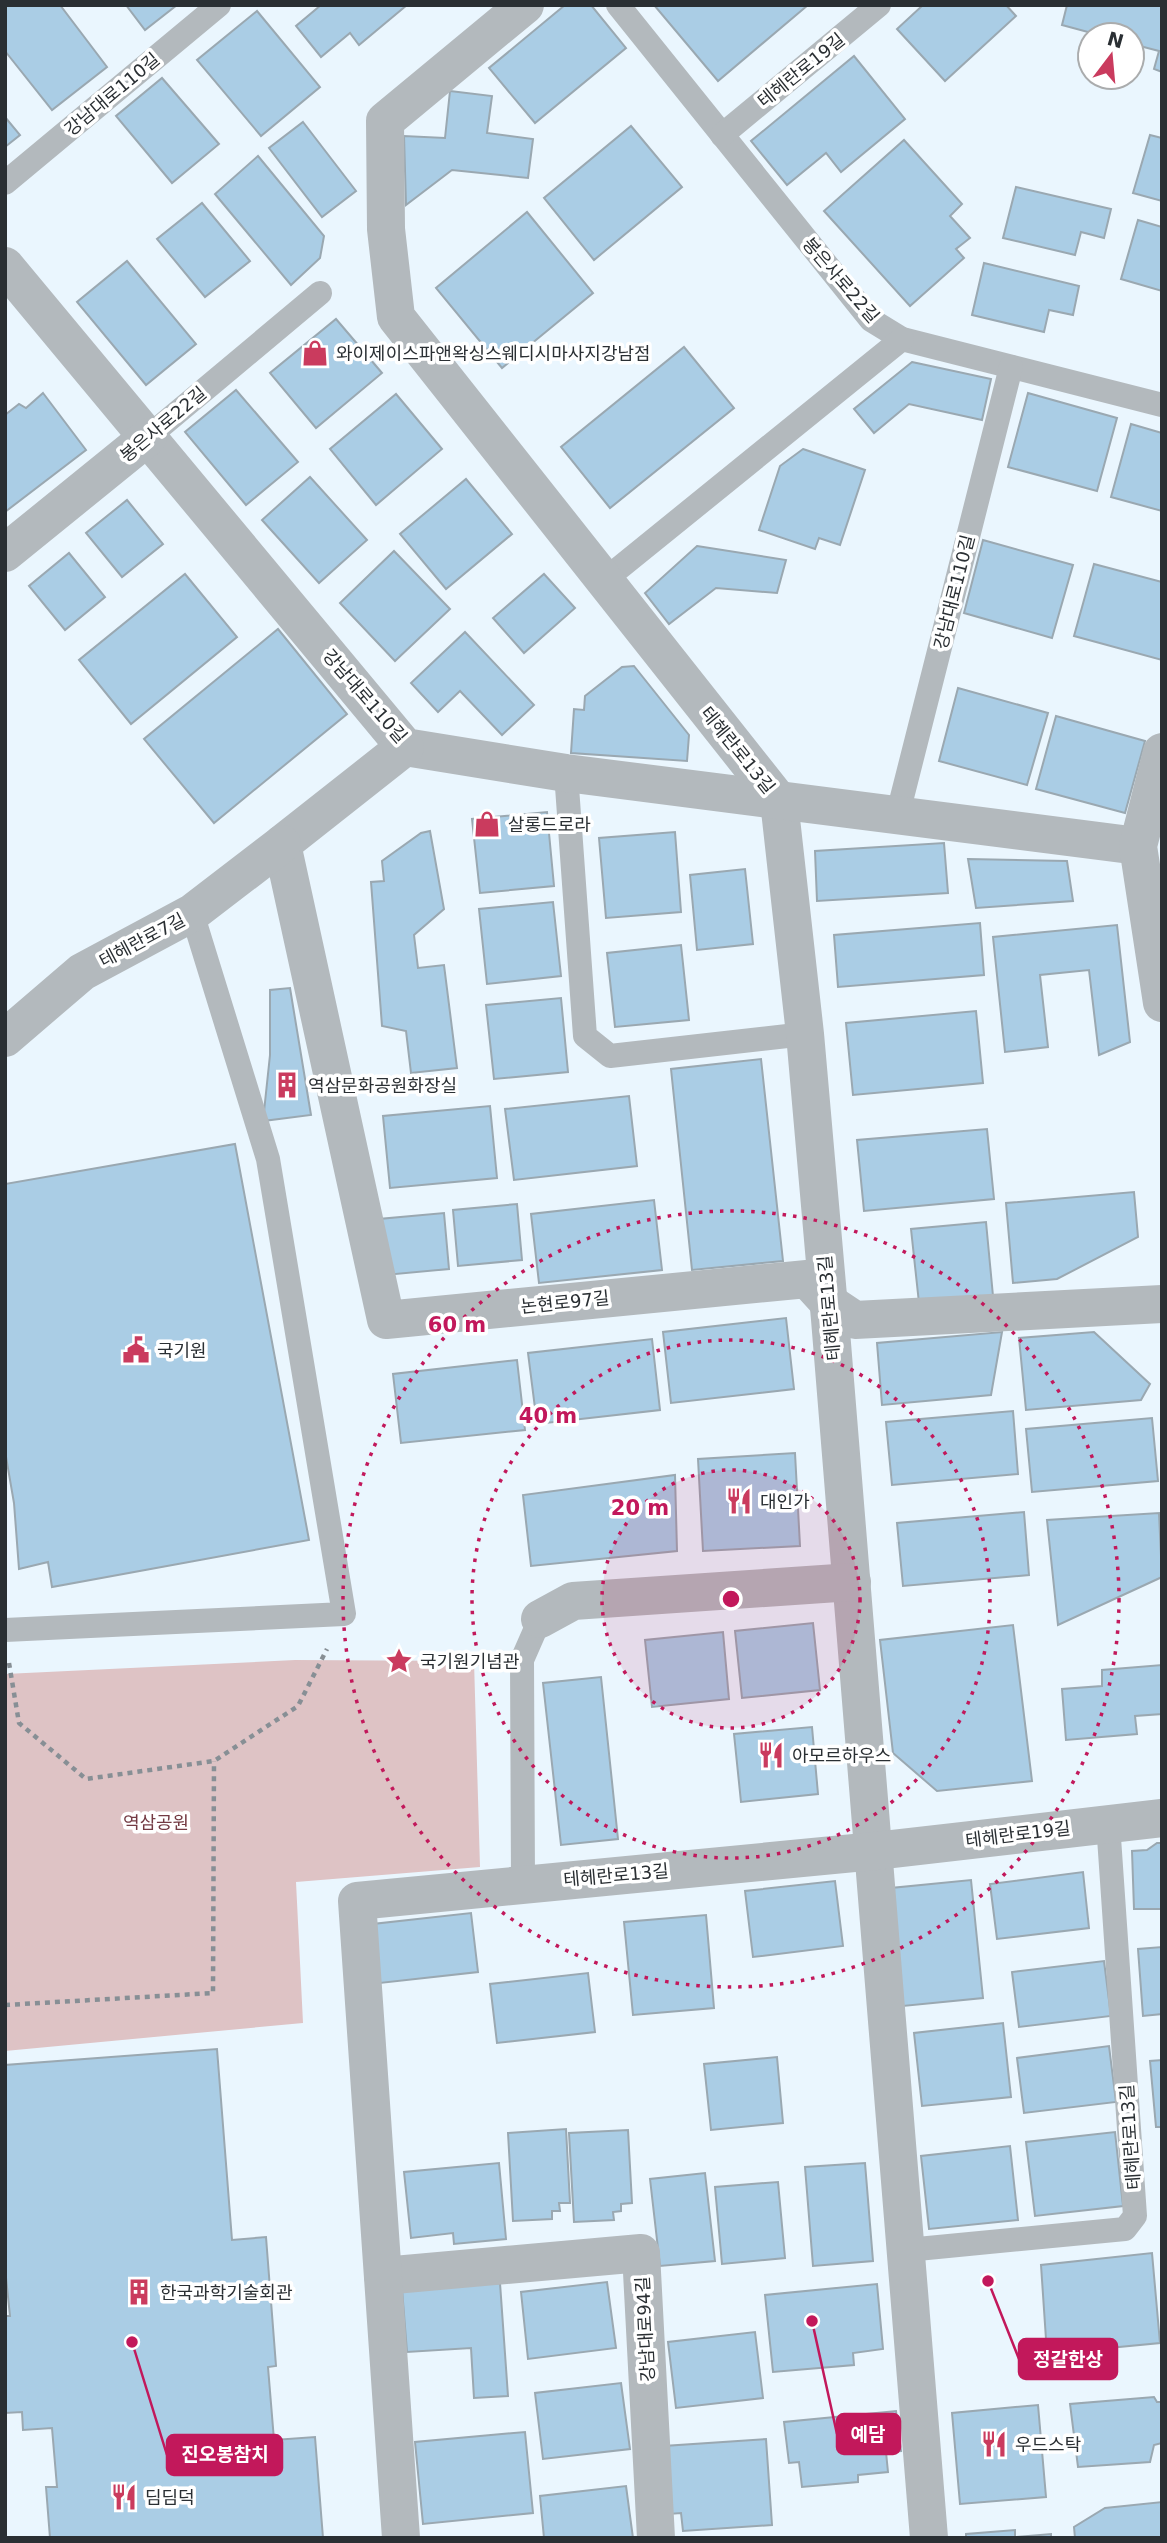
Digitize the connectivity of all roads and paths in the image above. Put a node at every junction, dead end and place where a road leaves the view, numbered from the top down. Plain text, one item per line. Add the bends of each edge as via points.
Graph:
1 (219, 5) edge
2 (525, 5) edge
3 (618, 5) edge
4 (879, 5) edge
5 (722, 135) junction
6 (5, 183) edge
7 (5, 266) edge
8 (320, 293) dead end
9 (902, 339) junction
10 (1011, 368) junction
11 (1162, 405) edge
12 (148, 437) junction
13 (5, 553) edge
14 (602, 582) junction
15 (405, 747) junction
16 (1160, 769) edge
17 (566, 773) junction
18 (779, 801) junction
19 (897, 817) junction
20 (282, 844) junction
21 (1138, 846) junction
22 (192, 913) junction
23 (1162, 1003) edge
24 (805, 1034) junction
25 (5, 1038) edge
26 (828, 1302) junction
27 (1162, 1304) edge
28 (852, 1582) junction
29 (344, 1614) junction
30 (540, 1619) joint
31 (6, 1641) edge
32 (214, 1761) junction
33 (1162, 1818) edge
34 (1108, 1824) junction
35 (875, 1851) junction
36 (523, 1884) junction
37 (5, 2006) edge
38 (907, 2250) junction
39 (383, 2276) junction
40 (401, 2538) edge
41 (656, 2538) edge
42 (929, 2538) edge

1 - 6 lane, 강남대로110길
2 - 14 street, 테헤란로13길 via 385,121 386,229 396,317
3 - 5 lane, 봉은사로22길
4 - 5 lane, 테헤란로19길
5 - 9 lane, 봉은사로22길 via 872,320
7 - 12 street, 강남대로110길
8 - 12 lane, 봉은사로22길
9 - 10 lane, 봉은사로22길
9 - 14 lane
10 - 11 lane, 봉은사로22길
10 - 19 lane, 강남대로110길
12 - 13 street, 봉은사로22길
12 - 15 street, 강남대로110길
14 - 18 street, 테헤란로13길
15 - 17 street, 강남대로110길
15 - 20 street
16 - 21 street
17 - 18 street, 강남대로110길
17 - 24 lane via 585,1036 610,1056
18 - 19 street, 강남대로110길
18 - 24 street, 테헤란로13길
19 - 21 street, 강남대로110길
20 - 22 street, 테헤란로7길
20 - 26 street, 논현로97길 via 386,1320 807,1279
21 - 23 street
22 - 25 street, 테헤란로7길 via 82,972
22 - 29 lane via 268,1159
24 - 26 street, 테헤란로13길
26 - 27 street, 논현로97길 via 855,1320
26 - 28 street, 테헤란로13길
28 - 30 street via 573,1601
28 - 35 street, 테헤란로13길
29 - 31 lane
29 - 32 path via 298,1706
30 - 36 lane via 522,1660
31 - 32 path via 19,1723 86,1779
32 - 37 path via 212,1993
33 - 34 street, 테헤란로19길
34 - 35 street, 테헤란로19길
34 - 38 lane, 테헤란로13길 via 1135,2216 1125,2229
35 - 36 street, 테헤란로13길
35 - 38 street, 테헤란로13길
36 - 39 street, 테헤란로13길 via 357,1901
38 - 42 street, 테헤란로13길
39 - 40 street
39 - 41 street, 강남대로94길 via 641,2253

